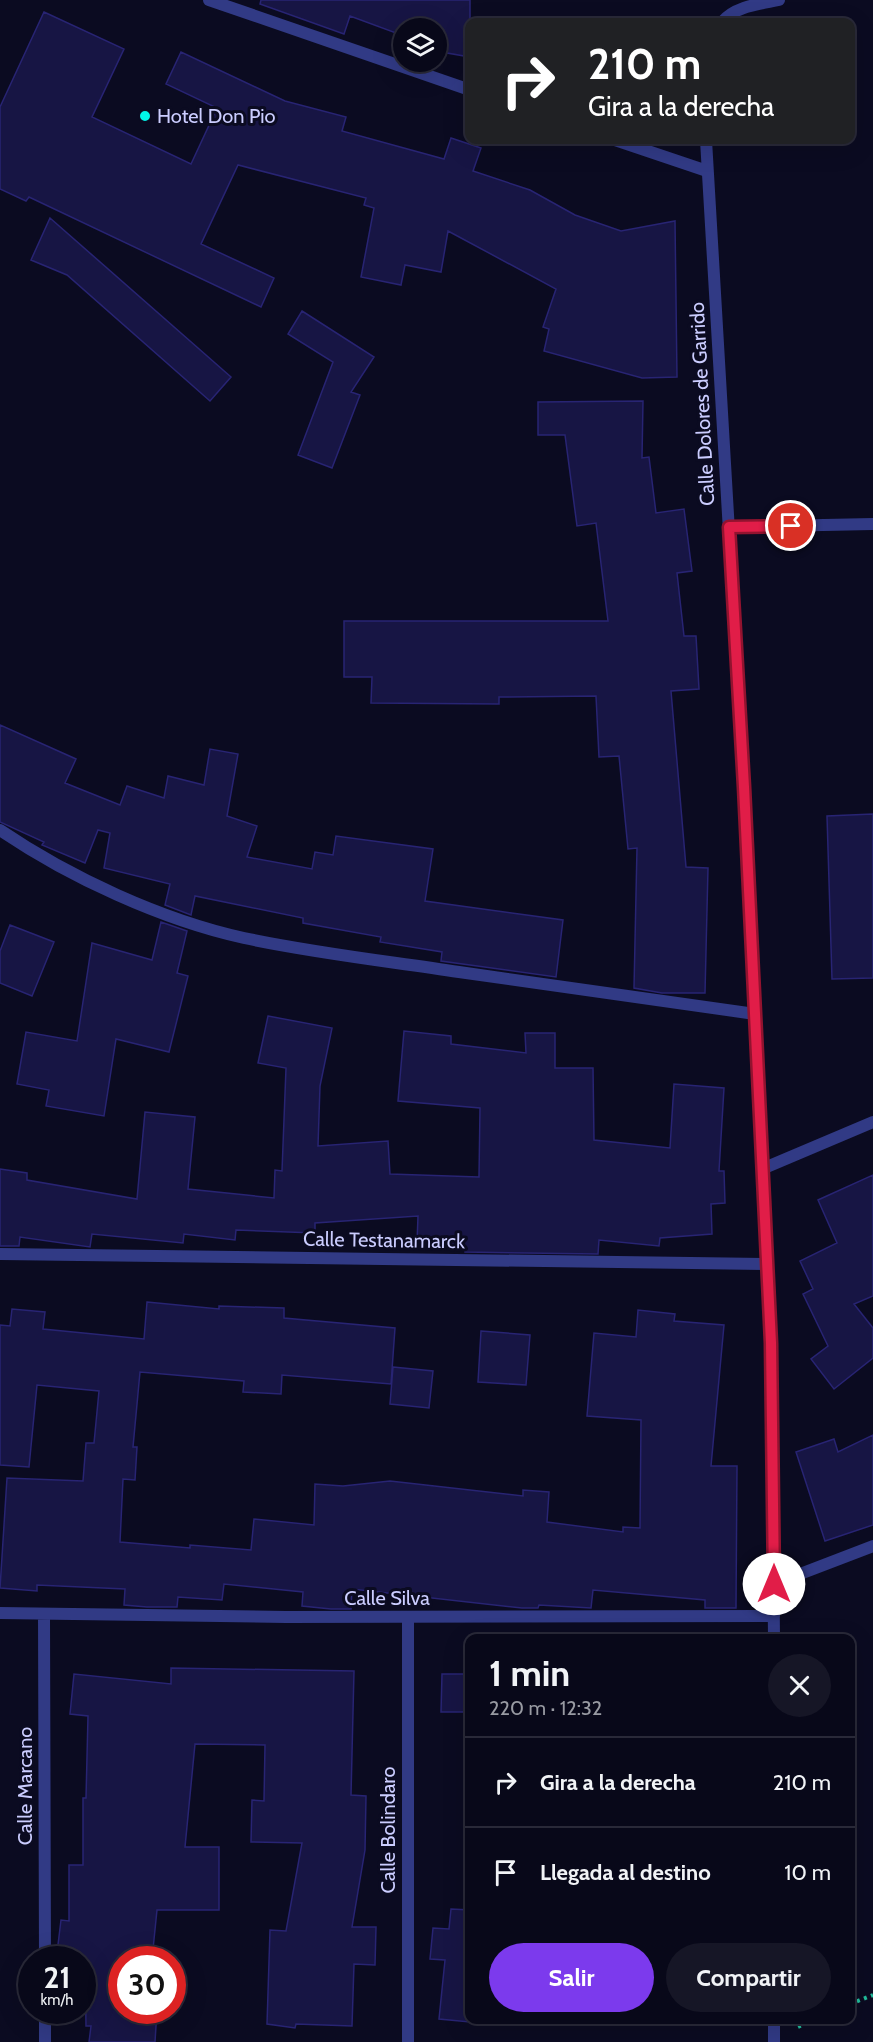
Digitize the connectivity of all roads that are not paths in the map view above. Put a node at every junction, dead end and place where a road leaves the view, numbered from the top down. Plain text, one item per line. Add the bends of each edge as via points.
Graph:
1 (209, 0) edge
2 (779, 0) edge
3 (726, 18) edge
4 (465, 88) edge
5 (627, 144) edge
6 (705, 144) edge
7 (707, 171) junction
8 (873, 524) edge
9 (729, 527) junction
10 (0, 830) edge
11 (755, 1014) junction
12 (873, 1122) edge
13 (762, 1168) junction
14 (0, 1254) edge
15 (767, 1264) junction
16 (873, 1546) edge
17 (774, 1584) junction
18 (0, 1613) edge
19 (44, 1614) junction
20 (774, 1616) junction
21 (408, 1617) junction
22 (774, 1634) edge
23 (45, 1946) edge
24 (45, 2024) edge
25 (774, 2024) edge
26 (45, 2042) edge
27 (408, 2042) edge
28 (774, 2042) edge

1 - 4 street
2 - 3 street via 747,7
5 - 7 street
6 - 7 street, Calle Dolores de Garrido
7 - 9 street, Calle Dolores de Garrido
8 - 9 street
9 - 11 street, Calle Dolores de Garrido
10 - 11 street via 129,900 182,921 242,938
11 - 13 street, Calle Dolores de Garrido
12 - 13 street
13 - 15 street, Calle Dolores de Garrido
14 - 15 street, Calle Testanamarck
15 - 17 street, Calle Dolores de Garrido
16 - 17 street
17 - 20 street, Calle Dolores de Garrido
18 - 19 street, Calle Silva
19 - 21 street, Calle Silva
19 - 23 street, Calle Marcano
20 - 21 street, Calle Silva
20 - 22 street, Calle Dolores de Garrido
21 - 27 street, Calle Bolindaro
24 - 26 street
25 - 28 street

